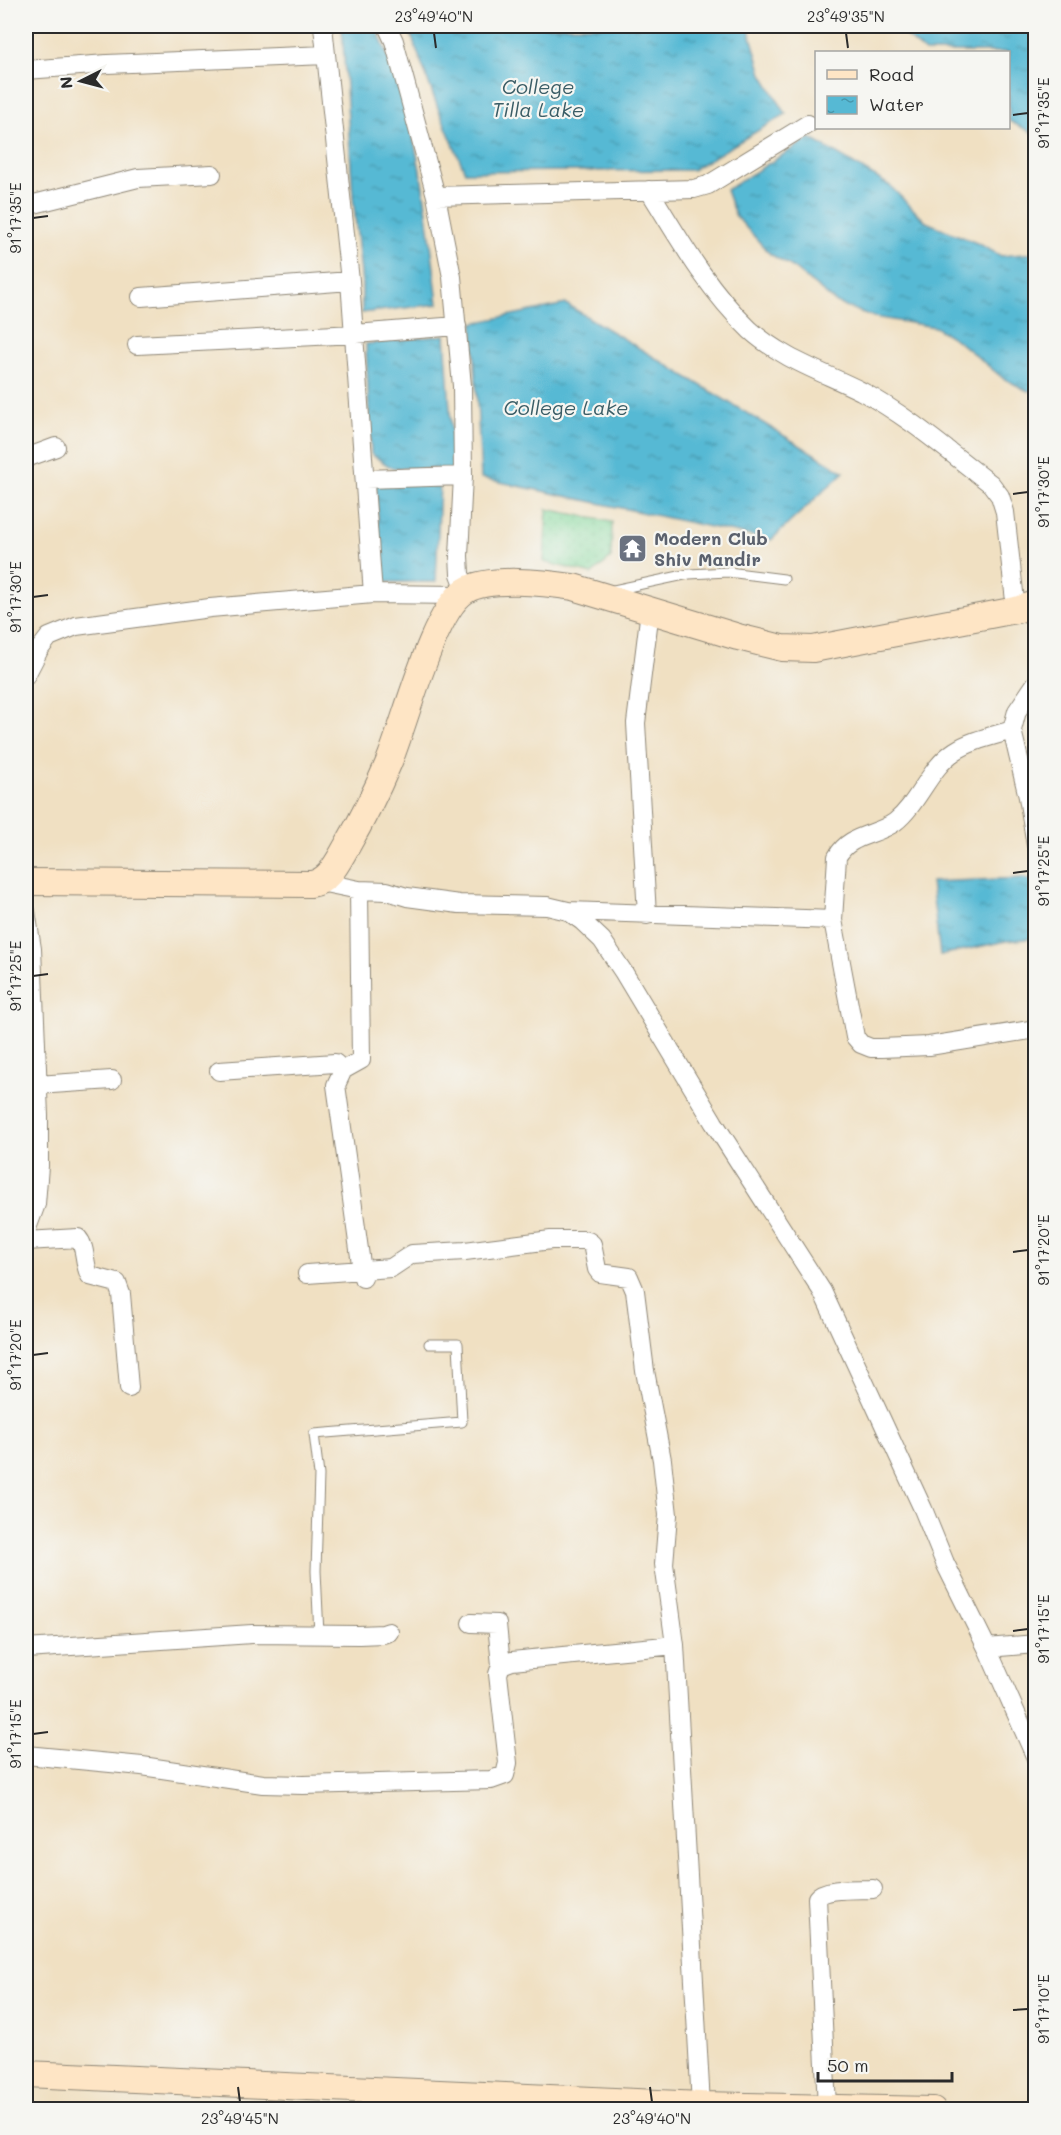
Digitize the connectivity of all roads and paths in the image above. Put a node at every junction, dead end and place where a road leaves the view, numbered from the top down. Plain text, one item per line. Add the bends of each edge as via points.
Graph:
1 (322, 26) edge
2 (387, 26) edge
3 (326, 56) junction
4 (26, 70) edge
5 (808, 124) dead end
6 (212, 174) dead end
7 (649, 190) junction
8 (436, 196) junction
9 (26, 206) edge
10 (350, 281) junction
11 (141, 297) dead end
12 (457, 326) junction
13 (355, 334) junction
14 (137, 345) dead end
15 (56, 447) dead end
16 (26, 458) edge
17 (463, 476) junction
18 (373, 479) junction
19 (784, 579) dead end
20 (463, 592) junction
21 (373, 594) junction
22 (595, 594) junction
23 (1026, 607) edge
24 (650, 610) junction
25 (26, 675) edge
26 (1035, 683) edge
27 (1012, 730) junction
28 (1035, 845) edge
29 (26, 882) edge
30 (320, 882) junction
31 (359, 890) junction
32 (26, 911) edge
33 (568, 912) junction
34 (647, 915) junction
35 (833, 920) junction
36 (1035, 1029) edge
37 (343, 1070) junction
38 (219, 1071) dead end
39 (112, 1080) dead end
40 (37, 1085) junction
41 (32, 1130) edge
42 (26, 1232) edge
43 (26, 1241) edge
44 (307, 1274) dead end
45 (362, 1275) junction
46 (429, 1344) dead end
47 (129, 1388) dead end
48 (471, 1623) dead end
49 (389, 1632) dead end
50 (319, 1635) junction
51 (1035, 1644) edge
52 (675, 1645) junction
53 (987, 1648) junction
54 (26, 1649) edge
55 (501, 1665) junction
56 (26, 1755) edge
57 (1035, 1758) edge
58 (873, 1889) dead end
59 (26, 2074) edge
60 (701, 2107) edge
61 (827, 2107) junction
62 (933, 2109) edge

1 - 3 street
2 - 8 street
3 - 4 street
3 - 10 street
5 - 7 street via 708,185
6 - 9 street via 138,178
7 - 8 street
7 - 23 street via 694,263 751,331 779,352 899,414 991,484 1005,512
8 - 12 street
10 - 11 street
10 - 13 street
12 - 13 street
12 - 17 street
13 - 14 street
13 - 18 street
15 - 16 street
17 - 18 street
17 - 20 street via 459,556
18 - 21 street
19 - 22 lane via 728,572 689,574
20 - 21 street
20 - 22 main road via 477,586 520,581 545,582
20 - 30 main road via 438,627 388,763 359,824 332,871
21 - 25 street via 210,608 76,626 49,637
22 - 24 main road
23 - 24 main road via 813,649 782,648
24 - 34 street via 636,723
26 - 27 street via 1017,711
27 - 28 street
27 - 35 street via 969,743 954,752 901,817 853,840 840,851
29 - 30 main road
30 - 31 street
31 - 33 street via 459,904 547,906
31 - 37 street via 361,1060
32 - 40 street via 32,949
33 - 34 street
33 - 53 street via 608,948 822,1292
34 - 35 street
35 - 36 street via 855,1037 861,1044 871,1048 928,1046
37 - 38 street via 335,1063
37 - 45 street via 336,1085
39 - 40 street
40 - 41 street
41 - 42 street via 39,1166 36,1204
43 - 47 street via 78,1238 90,1276 117,1282
44 - 45 street
45 - 52 street via 392,1268 412,1254 582,1240 592,1244 600,1273 628,1277 635,1291 662,1460 668,1515 664,1564
46 - 50 lane via 458,1344 462,1422 314,1434 319,1475
48 - 55 street via 497,1624
49 - 50 street
50 - 54 street via 252,1634
51 - 53 street
52 - 55 street
52 - 60 street
53 - 57 street
55 - 56 street via 498,1674 508,1763 505,1775 491,1780 263,1784 142,1766
58 - 61 street via 831,1891 817,1898
59 - 60 main road
60 - 61 main road
61 - 62 main road

